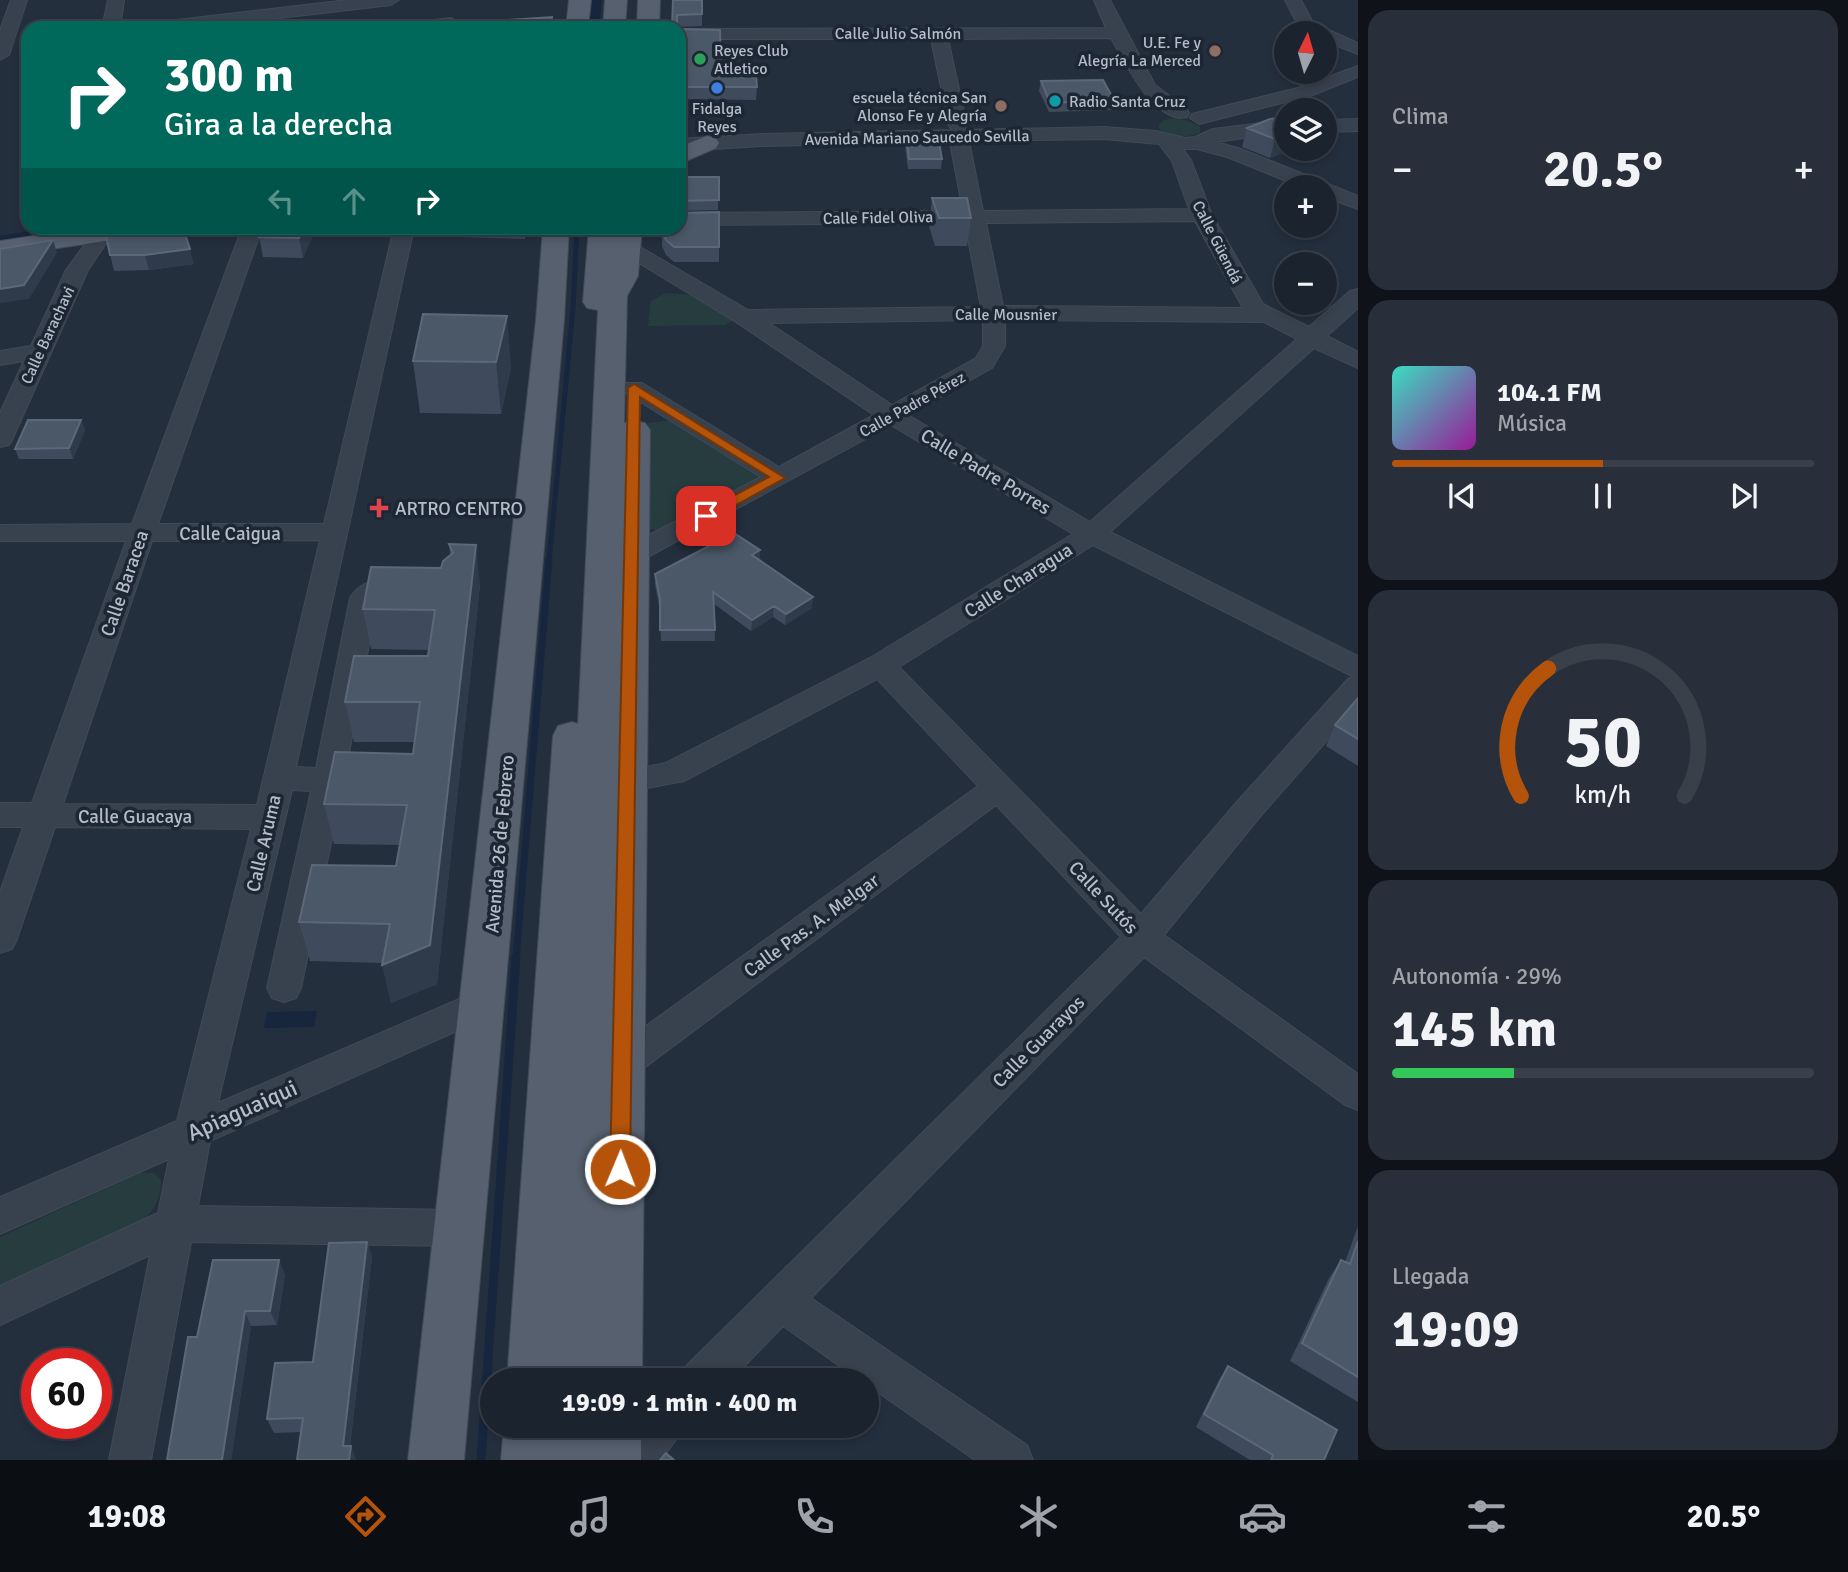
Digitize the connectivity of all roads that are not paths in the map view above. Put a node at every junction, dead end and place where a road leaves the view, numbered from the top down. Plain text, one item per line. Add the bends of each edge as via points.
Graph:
1 (19, 0) edge
2 (116, 0) edge
3 (391, 0) edge
4 (580, 0) edge
5 (615, 0) edge
6 (631, 0) edge
7 (649, 0) edge
8 (1102, 0) edge
9 (1293, 0) edge
10 (112, 21) edge
11 (211, 21) edge
12 (578, 21) edge
13 (614, 21) edge
14 (630, 21) edge
15 (648, 21) edge
16 (1305, 21) edge
17 (938, 33) junction
18 (1117, 33) junction
19 (686, 34) edge
20 (1337, 40) edge
21 (1358, 50) edge
22 (0, 55) edge
23 (1350, 74) edge
24 (1148, 88) junction
25 (1180, 113) junction
26 (1199, 118) junction
27 (1153, 125) junction
28 (1358, 125) edge
29 (1337, 126) edge
30 (1274, 128) edge
31 (686, 131) edge
32 (958, 131) junction
33 (686, 135) edge
34 (706, 138) junction
35 (686, 143) edge
36 (1198, 144) junction
37 (686, 151) edge
38 (1288, 175) edge
39 (1337, 195) edge
40 (1358, 203) edge
41 (1202, 215) junction
42 (974, 216) junction
43 (686, 219) edge
44 (0, 225) edge
45 (21, 229) edge
46 (38, 235) edge
47 (46, 235) edge
48 (112, 235) edge
49 (249, 235) edge
50 (402, 235) edge
51 (556, 235) edge
52 (621, 245) edge
53 (0, 249) edge
54 (77, 270) junction
55 (1358, 296) edge
56 (993, 313) junction
57 (1267, 315) junction
58 (744, 317) junction
59 (1313, 337) junction
60 (41, 352) junction
61 (0, 358) edge
62 (1358, 361) edge
63 (634, 401) junction
64 (892, 416) junction
65 (3, 428) edge
66 (607, 458) junction
67 (779, 478) junction
68 (335, 532) junction
69 (0, 533) edge
70 (142, 533) junction
71 (1092, 534) junction
72 (633, 554) junction
73 (428, 591) edge
74 (880, 665) junction
75 (1358, 668) edge
76 (1358, 686) edge
77 (278, 778) junction
78 (329, 780) junction
79 (626, 781) junction
80 (999, 786) junction
81 (0, 815) edge
82 (42, 816) junction
83 (270, 817) junction
84 (624, 921) junction
85 (1142, 937) junction
86 (0, 939) edge
87 (284, 988) dead end
88 (483, 1004) junction
89 (587, 1004) junction
90 (623, 1063) junction
91 (1358, 1094) edge
92 (193, 1132) junction
93 (0, 1216) edge
94 (175, 1224) junction
95 (458, 1228) junction
96 (779, 1300) junction
97 (0, 1306) edge
98 (535, 1368) edge
99 (573, 1368) edge
100 (615, 1368) edge
101 (714, 1368) edge
102 (530, 1438) edge
103 (570, 1438) edge
104 (614, 1438) edge
105 (651, 1438) edge
106 (130, 1460) edge
107 (436, 1460) edge
108 (529, 1460) edge
109 (569, 1460) edge
110 (613, 1460) edge
111 (634, 1460) edge
112 (1013, 1460) edge

1 - 22 street
2 - 10 street
3 - 11 street
4 - 12 main road
5 - 13 main road
6 - 14 main road
7 - 15 main road
8 - 18 street
9 - 16 street
17 - 18 street, Calle Julio Salmón
17 - 19 street, Calle Julio Salmón
17 - 32 street, Calle Padre Pérez
18 - 24 street
20 - 21 street
23 - 26 street via 1304,92
24 - 25 street
24 - 27 street
25 - 26 street
25 - 27 street, Avenida Mariano Saucedo Sevilla
26 - 36 street via 1211,125
27 - 32 street, Avenida Mariano Saucedo Sevilla via 1104,134
27 - 36 street, Calle Güendá
28 - 29 street
30 - 36 street
31 - 34 main road
32 - 34 street, Avenida Mariano Saucedo Sevilla
32 - 42 street, Calle Padre Pérez
33 - 34 street, Avenida Mariano Saucedo Sevilla
34 - 35 street, Avenida Mariano Saucedo Sevilla
34 - 37 main road
36 - 38 street
36 - 41 street, Calle Güendá
39 - 40 street
41 - 42 street, Calle Fidel Oliva
41 - 57 street, Calle Güendá via 1248,300
42 - 43 street, Calle Fidel Oliva
42 - 56 street, Calle Padre Pérez
44 - 45 main road
46 - 53 main road
47 - 54 street, Calle Barachavi via 70,254
48 - 54 street, Calle Barachavi
49 - 70 street, Calle Baracea
50 - 68 street, Calle Aruma
51 - 88 main road, Avenida 26 de Febrero
52 - 58 street, Calle Padre Porres
52 - 63 main road via 640,297
52 - 66 main road via 613,296
52 - 98 main road
54 - 60 street, Calle Barachavi
55 - 59 street, Calle Charagua
56 - 57 street, Calle Mousnier
56 - 58 street, Calle Mousnier
56 - 64 street, Calle Padre Pérez via 993,354
57 - 59 street
58 - 64 street, Calle Padre Porres
59 - 62 street
59 - 71 street, Calle Charagua
60 - 61 street
60 - 65 street, Calle Barachavi
63 - 66 main road
63 - 67 street
63 - 72 main road
64 - 67 street, Calle Padre Pérez
64 - 71 street, Calle Padre Porres
66 - 89 main road
67 - 72 street, Calle Padre Pérez
68 - 70 street, Calle Caigua
68 - 77 street, Calle Aruma
69 - 70 street, Calle Caigua
70 - 82 street, Calle Baracea
71 - 74 street, Calle Charagua
71 - 75 street, Calle Padre Porres
72 - 79 main road
73 - 78 street via 373,589 364,598
74 - 79 street, Calle Charagua via 673,773
74 - 80 street, Calle Sutós
76 - 85 street, Calle Guarayos
77 - 78 street
77 - 83 street, Calle Aruma
78 - 87 street
79 - 84 main road
80 - 85 street, Calle Sutós
80 - 90 street, Calle Pas. A. Melgar
81 - 82 street, Calle Guacaya
82 - 83 street, Calle Guacaya
82 - 86 street, Calle Baracea
83 - 92 street, Calle Aruma
84 - 89 main road
84 - 90 main road
85 - 91 street, Calle Sutós
85 - 96 street, Calle Guarayos
88 - 92 street, Apiaguaiqui
88 - 95 main road, Avenida 26 de Febrero
89 - 99 main road
90 - 100 main road
92 - 93 street, Apiaguaiqui
92 - 94 street, Calle Aruma
94 - 95 street
94 - 97 street
94 - 106 street, Calle Aruma
95 - 107 main road, Avenida 26 de Febrero
96 - 101 street, Calle Guarayos
96 - 112 street
102 - 108 main road
103 - 109 main road
104 - 110 main road
105 - 111 street

